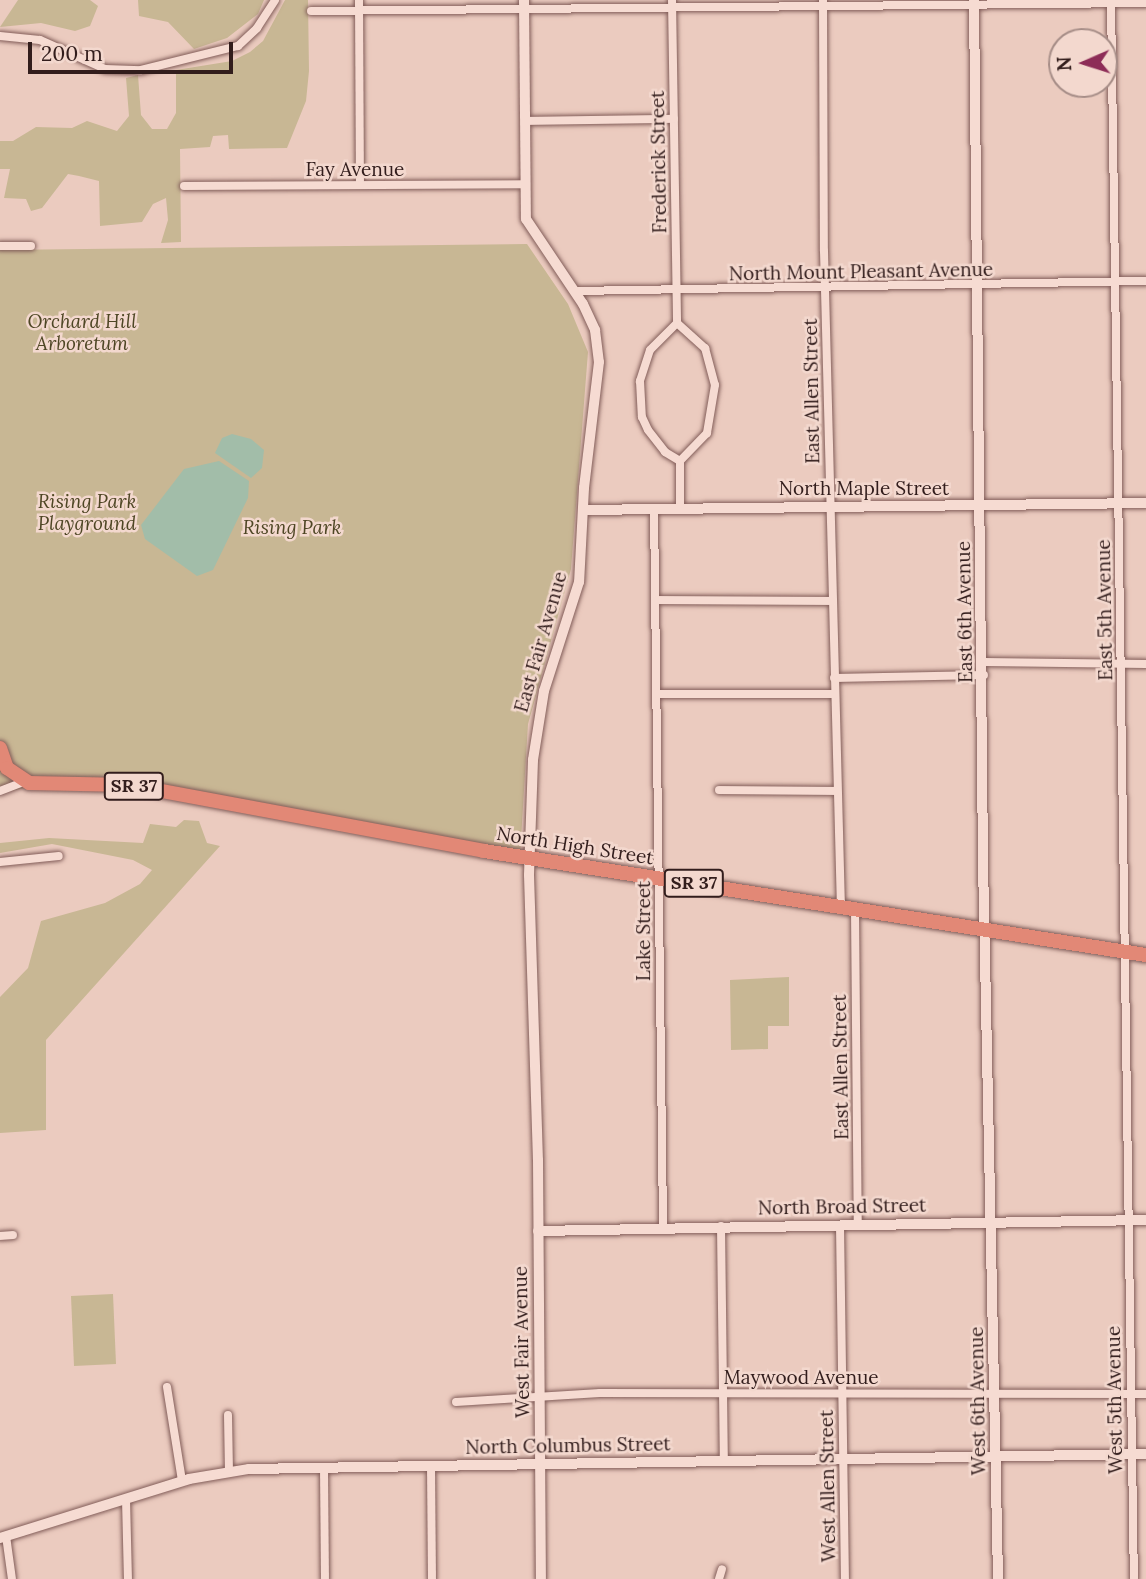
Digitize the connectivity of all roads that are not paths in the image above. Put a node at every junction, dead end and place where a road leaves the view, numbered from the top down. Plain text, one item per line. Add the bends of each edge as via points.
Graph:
1 (275, 0) edge
2 (359, 0) edge
3 (1111, 1) edge
4 (974, 2) edge
5 (823, 3) edge
6 (1146, 3) edge
7 (672, 4) edge
8 (524, 5) edge
9 (311, 11) dead end
10 (359, 11) junction
11 (0, 36) edge
12 (674, 119) junction
13 (525, 121) junction
14 (525, 184) junction
15 (360, 185) junction
16 (184, 186) dead end
17 (0, 246) edge
18 (31, 246) dead end
19 (1146, 281) edge
20 (1116, 283) junction
21 (977, 286) junction
22 (825, 288) junction
23 (676, 289) junction
24 (576, 291) junction
25 (677, 323) junction
26 (680, 461) junction
27 (1119, 503) junction
28 (1146, 503) edge
29 (980, 505) junction
30 (830, 506) junction
31 (654, 508) junction
32 (680, 508) junction
33 (583, 510) junction
34 (656, 600) junction
35 (833, 601) junction
36 (984, 662) junction
37 (1121, 663) junction
38 (1146, 664) edge
39 (984, 675) junction
40 (834, 678) junction
41 (657, 694) junction
42 (834, 694) junction
43 (0, 748) edge
44 (23, 782) junction
45 (719, 790) dead end
46 (0, 791) edge
47 (837, 791) junction
48 (59, 856) dead end
49 (529, 858) junction
50 (0, 862) edge
51 (660, 878) junction
52 (848, 908) junction
53 (985, 930) junction
54 (1124, 951) junction
55 (1146, 955) edge
56 (1128, 1220) junction
57 (1146, 1220) edge
58 (992, 1222) junction
59 (858, 1224) junction
60 (840, 1225) junction
61 (721, 1226) junction
62 (663, 1228) junction
63 (538, 1231) junction
64 (13, 1235) dead end
65 (0, 1236) edge
66 (167, 1387) dead end
67 (724, 1394) junction
68 (841, 1394) junction
69 (995, 1394) junction
70 (1130, 1394) junction
71 (1146, 1394) edge
72 (541, 1395) junction
73 (456, 1402) dead end
74 (228, 1415) dead end
75 (1146, 1454) edge
76 (1132, 1455) junction
77 (996, 1457) junction
78 (843, 1459) junction
79 (724, 1461) junction
80 (541, 1464) junction
81 (431, 1466) junction
82 (324, 1468) junction
83 (229, 1471) junction
84 (182, 1481) junction
85 (125, 1499) junction
86 (3, 1537) edge
87 (722, 1569) dead end
88 (12, 1579) edge
89 (128, 1579) edge
90 (325, 1579) edge
91 (432, 1579) edge
92 (541, 1579) edge
93 (719, 1579) edge
94 (845, 1579) edge
95 (998, 1579) edge
96 (1134, 1579) edge

1 - 11 street via 257,28 238,46 141,70 105,69 40,40
2 - 10 street
3 - 4 street
3 - 6 street
3 - 20 street, East 5th Avenue
4 - 5 street
4 - 21 street, East 6th Avenue
5 - 7 street
5 - 22 street, East Allen Street
7 - 8 street
7 - 12 street, Frederick Street
8 - 10 street
8 - 13 main road, East Fair Avenue
9 - 10 street
10 - 15 street
12 - 13 street
12 - 23 street, Frederick Street
13 - 14 main road, East Fair Avenue
14 - 15 street, Fay Avenue
14 - 24 main road, East Fair Avenue via 526,219
15 - 16 street, Fay Avenue
17 - 18 street
19 - 20 street, North Mount Pleasant Avenue
20 - 21 street, North Mount Pleasant Avenue
20 - 27 street, East 5th Avenue
21 - 22 street, North Mount Pleasant Avenue
21 - 29 street, East 6th Avenue
22 - 23 street, North Mount Pleasant Avenue
22 - 30 street, East Allen Street
23 - 24 street, North Mount Pleasant Avenue
23 - 25 street, Frederick Street
24 - 33 main road, East Fair Avenue via 595,330 599,362
25 - 26 street via 705,348 715,388 708,433
25 - 26 street via 650,349 640,381 642,416 648,430 665,452
26 - 32 street
27 - 28 street, North Maple Street
27 - 29 street, North Maple Street
27 - 37 street, East 5th Avenue
29 - 30 street, North Maple Street
29 - 36 street, East 6th Avenue
30 - 32 street, North Maple Street
30 - 35 street, East Allen Street
31 - 32 street, North Maple Street
31 - 33 street, North Maple Street
31 - 34 street, Lake Street
33 - 49 main road, East Fair Avenue via 576,595 536,726
34 - 35 street
34 - 41 street, Lake Street
35 - 40 street, East Allen Street
36 - 37 street
36 - 39 street, East 6th Avenue
37 - 38 street
37 - 54 street, East 5th Avenue
39 - 40 street
39 - 53 street, East 6th Avenue
40 - 42 street, East Allen Street
41 - 42 street
41 - 51 street, Lake Street
42 - 47 street, East Allen Street
43 - 44 highway via 7,768
44 - 46 street, North High Street
44 - 49 highway, North High Street / SR 37 via 129,785
45 - 47 street
47 - 52 street, East Allen Street
48 - 50 street
49 - 51 highway, North High Street / SR 37
49 - 63 main road, East Fair Avenue
51 - 52 highway, North High Street / SR 37
51 - 62 street, Lake Street
52 - 53 highway, North High Street / SR 37
52 - 59 street, East Allen Street
53 - 54 highway, North High Street / SR 37
53 - 58 street, East 6th Avenue
54 - 55 highway, North High Street / SR 37
54 - 56 street, East 5th Avenue
56 - 57 street, North Broad Street
56 - 58 street, North Broad Street
56 - 70 street, West 5th Avenue
58 - 59 street, North Broad Street
58 - 69 street, West 6th Avenue
59 - 60 street, North Broad Street
60 - 61 street, North Broad Street
60 - 68 street, West Allen Street
61 - 62 street, North Broad Street
61 - 67 street
62 - 63 street, North Broad Street
63 - 72 main road, West Fair Avenue
64 - 65 street
66 - 84 street
67 - 68 street, Maywood Avenue
67 - 72 street, Maywood Avenue
67 - 79 street
68 - 69 street, Maywood Avenue
68 - 78 street, West Allen Street
69 - 70 street, Maywood Avenue
69 - 77 street, West 6th Avenue
70 - 71 street, Maywood Avenue
70 - 76 street, West 5th Avenue
72 - 73 street, Maywood Avenue
72 - 80 main road, West Fair Avenue
74 - 83 street
75 - 76 main road, North Columbus Street
76 - 77 main road, North Columbus Street
76 - 96 street, West 5th Avenue
77 - 78 main road, North Columbus Street
77 - 95 street, West 6th Avenue
78 - 79 main road, North Columbus Street
78 - 94 street, West Allen Street
79 - 80 main road, North Columbus Street
80 - 81 main road, North Columbus Street
80 - 92 main road, West Fair Avenue
81 - 82 main road, North Columbus Street
81 - 91 street
82 - 83 main road, North Columbus Street
82 - 90 street
83 - 84 main road, North Columbus Street
84 - 85 main road, North Columbus Street
85 - 86 main road, North Columbus Street
85 - 89 street
86 - 88 street
87 - 93 street

